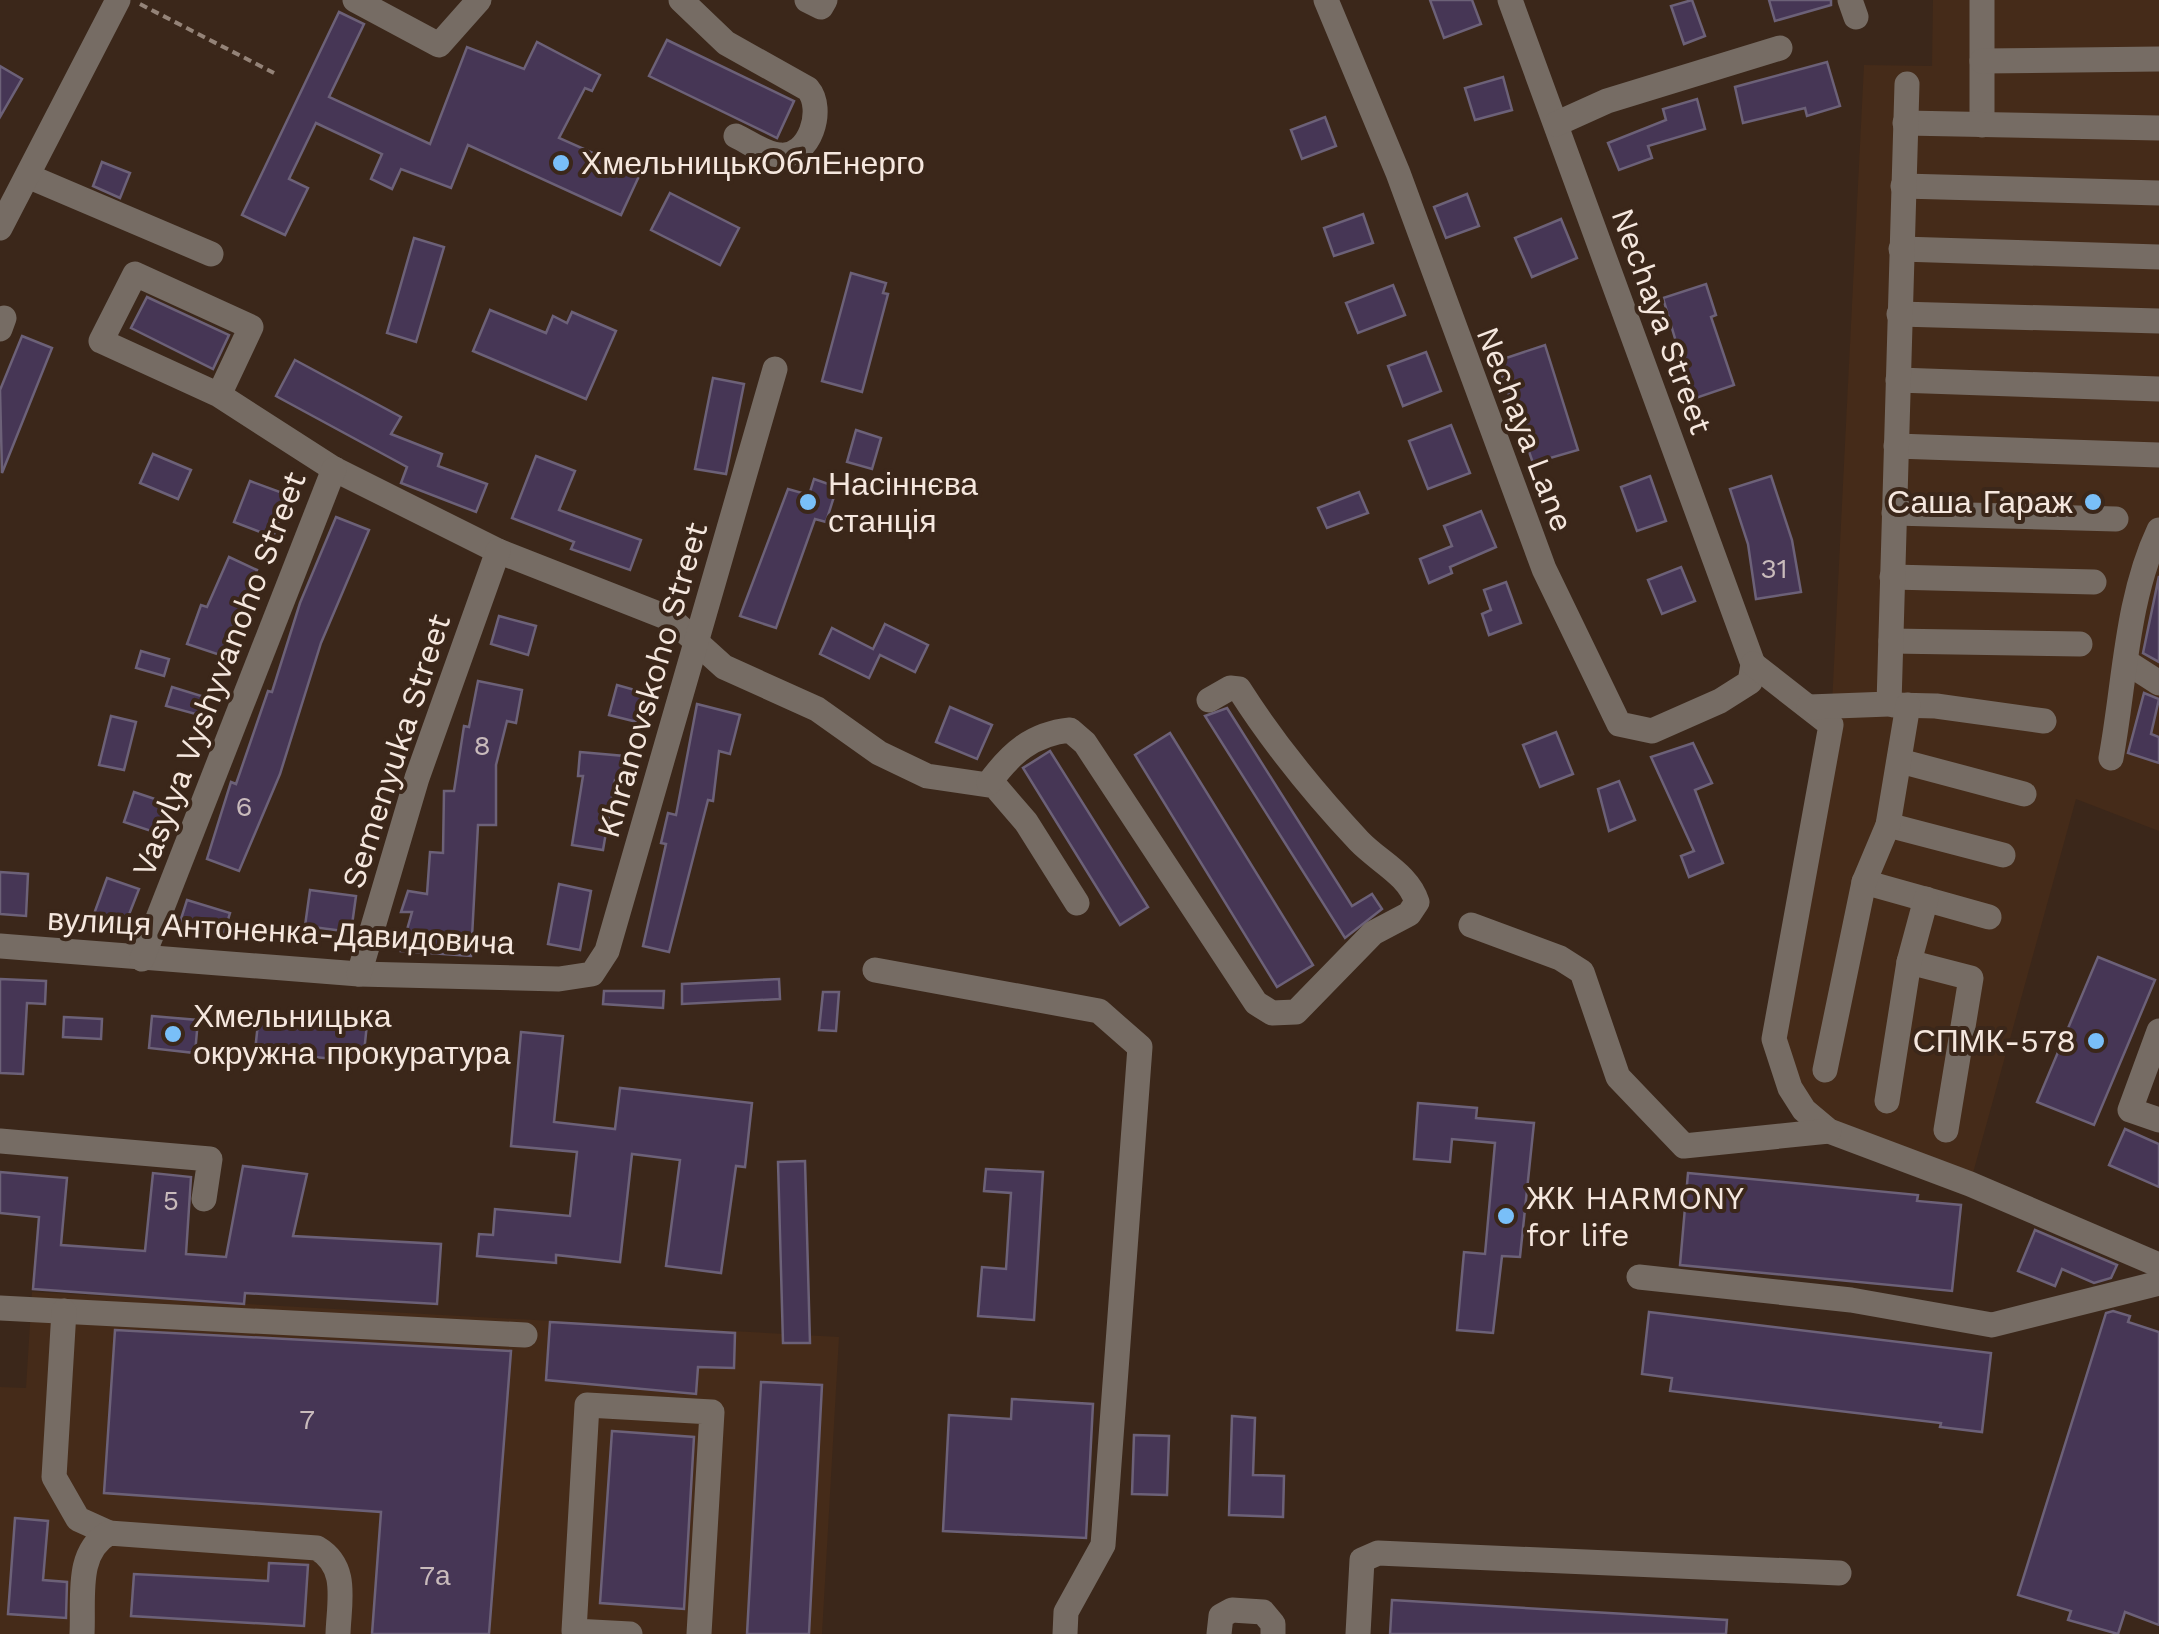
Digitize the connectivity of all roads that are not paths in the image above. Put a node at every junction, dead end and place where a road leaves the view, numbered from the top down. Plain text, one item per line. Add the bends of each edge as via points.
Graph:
1 (118, 0) edge
2 (355, 0) edge
3 (478, 0) edge
4 (681, 0) edge
5 (807, 0) edge
6 (825, 0) edge
7 (1326, 0) edge
8 (1510, 0) edge
9 (1982, 0) edge
10 (1780, 48) dead end
11 (2159, 59) edge
12 (1982, 61) junction
13 (1908, 84) dead end
14 (1905, 123) junction
15 (1556, 124) junction
16 (1982, 124) junction
17 (2159, 128) edge
18 (736, 136) dead end
19 (30, 177) junction
20 (1903, 186) junction
21 (2159, 193) edge
22 (0, 228) edge
23 (1901, 250) junction
24 (211, 254) dead end
25 (2159, 257) edge
26 (1899, 314) junction
27 (2159, 322) edge
28 (775, 369) dead end
29 (1898, 380) junction
30 (2159, 389) edge
31 (219, 396) junction
32 (1896, 446) junction
33 (2159, 455) edge
34 (334, 469) junction
35 (1894, 512) junction
36 (2116, 519) dead end
37 (2159, 530) edge
38 (498, 551) junction
39 (1892, 577) junction
40 (2094, 582) dead end
41 (2146, 605) edge
42 (1891, 642) junction
43 (698, 643) junction
44 (2080, 644) dead end
45 (2128, 663) junction
46 (1753, 664) junction
47 (2159, 683) edge
48 (1210, 700) dead end
49 (1898, 705) junction
50 (1808, 707) junction
51 (2044, 721) dead end
52 (2111, 758) dead end
53 (1900, 761) junction
54 (989, 783) junction
55 (2024, 794) dead end
56 (1888, 825) junction
57 (2003, 855) dead end
58 (1864, 882) junction
59 (1926, 899) junction
60 (1077, 904) dead end
61 (1989, 917) dead end
62 (1471, 925) dead end
63 (0, 946) edge
64 (142, 959) junction
65 (1910, 962) junction
66 (875, 970) dead end
67 (359, 974) junction
68 (559, 979) joint
69 (2159, 1031) edge
70 (1825, 1070) dead end
71 (1887, 1101) dead end
72 (2159, 1120) edge
73 (1946, 1130) dead end
74 (1828, 1131) junction
75 (0, 1141) edge
76 (204, 1200) dead end
77 (2159, 1265) edge
78 (1639, 1277) dead end
79 (2159, 1283) edge
80 (0, 1308) edge
81 (64, 1311) junction
82 (524, 1335) dead end
83 (110, 1533) junction
84 (1839, 1572) dead end
85 (82, 1634) edge
86 (338, 1634) edge
87 (630, 1634) edge
88 (699, 1634) edge
89 (1065, 1634) edge
90 (1220, 1634) edge
91 (1273, 1634) edge
92 (1358, 1634) edge

1 - 19 street
2 - 3 street via 440,45
4 - 18 street via 726,42 816,100 818,112 793,154 776,156
5 - 6 street via 821,7
7 - 46 street, Nechaya Lane via 1544,569 1620,724 1652,731 1680,720 1750,682
8 - 15 street, Nechaya Street
9 - 12 street
10 - 15 street via 1607,101
11 - 12 street
12 - 16 street
13 - 14 street
14 - 16 street
14 - 20 street
15 - 46 street, Nechaya Street
16 - 17 street
19 - 22 street
19 - 24 street
20 - 21 street
20 - 23 street
23 - 25 street
23 - 26 street
26 - 27 street
26 - 29 street
28 - 43 street, Khranovskoho Street
29 - 30 street
29 - 32 street
31 - 31 street via 101,341 135,274 251,327
31 - 34 street
32 - 33 street
32 - 35 street
34 - 38 street
34 - 64 street, Vasylya Vyshyvanoho Street
35 - 36 street
35 - 39 street
37 - 41 street via 2141,568
38 - 43 street via 670,619
38 - 67 street, Semenyuka Street via 417,778
39 - 40 street
39 - 42 street
41 - 45 street
42 - 44 street
42 - 49 street
43 - 54 street via 724,666 818,709 879,753 927,776
43 - 68 street, Khranovskoho Street via 607,951 592,974
45 - 47 street
45 - 52 street
46 - 50 street
48 - 54 street via 1239,689 1362,844 1412,886 1417,902 1410,914 1373,933 1296,1012 1272,1012 1256,1003 1085,743 1070,730 1040,734 1007,758
49 - 50 street
49 - 51 street
49 - 53 street
50 - 74 street via 1831,724 1774,1039 1790,1088
53 - 55 street
53 - 56 street
54 - 60 street via 1026,822
56 - 57 street
56 - 58 street
58 - 59 street
58 - 70 street
59 - 61 street
59 - 65 street
62 - 74 street via 1582,972 1618,1076 1684,1146
63 - 64 street, вулиця Антоненка-Давидовича
64 - 67 street, вулиця Антоненка-Давидовича
65 - 71 street
65 - 73 street via 1971,978
66 - 89 street via 1098,1011 1140,1047 1103,1545 1066,1612
67 - 68 street, вулиця Антоненка-Давидовича
69 - 72 street via 2130,1110
74 - 77 street
75 - 76 street via 210,1159
78 - 79 street via 1850,1300 1992,1325
80 - 81 street
81 - 82 street
81 - 83 street via 54,1477 78,1518
83 - 85 street via 92,1543 86,1559
83 - 86 street via 317,1548 331,1556 341,1575
84 - 92 street via 1378,1552 1362,1560
87 - 88 street via 574,1631 587,1405 712,1412
90 - 91 street via 1221,1616 1232,1610 1263,1612

